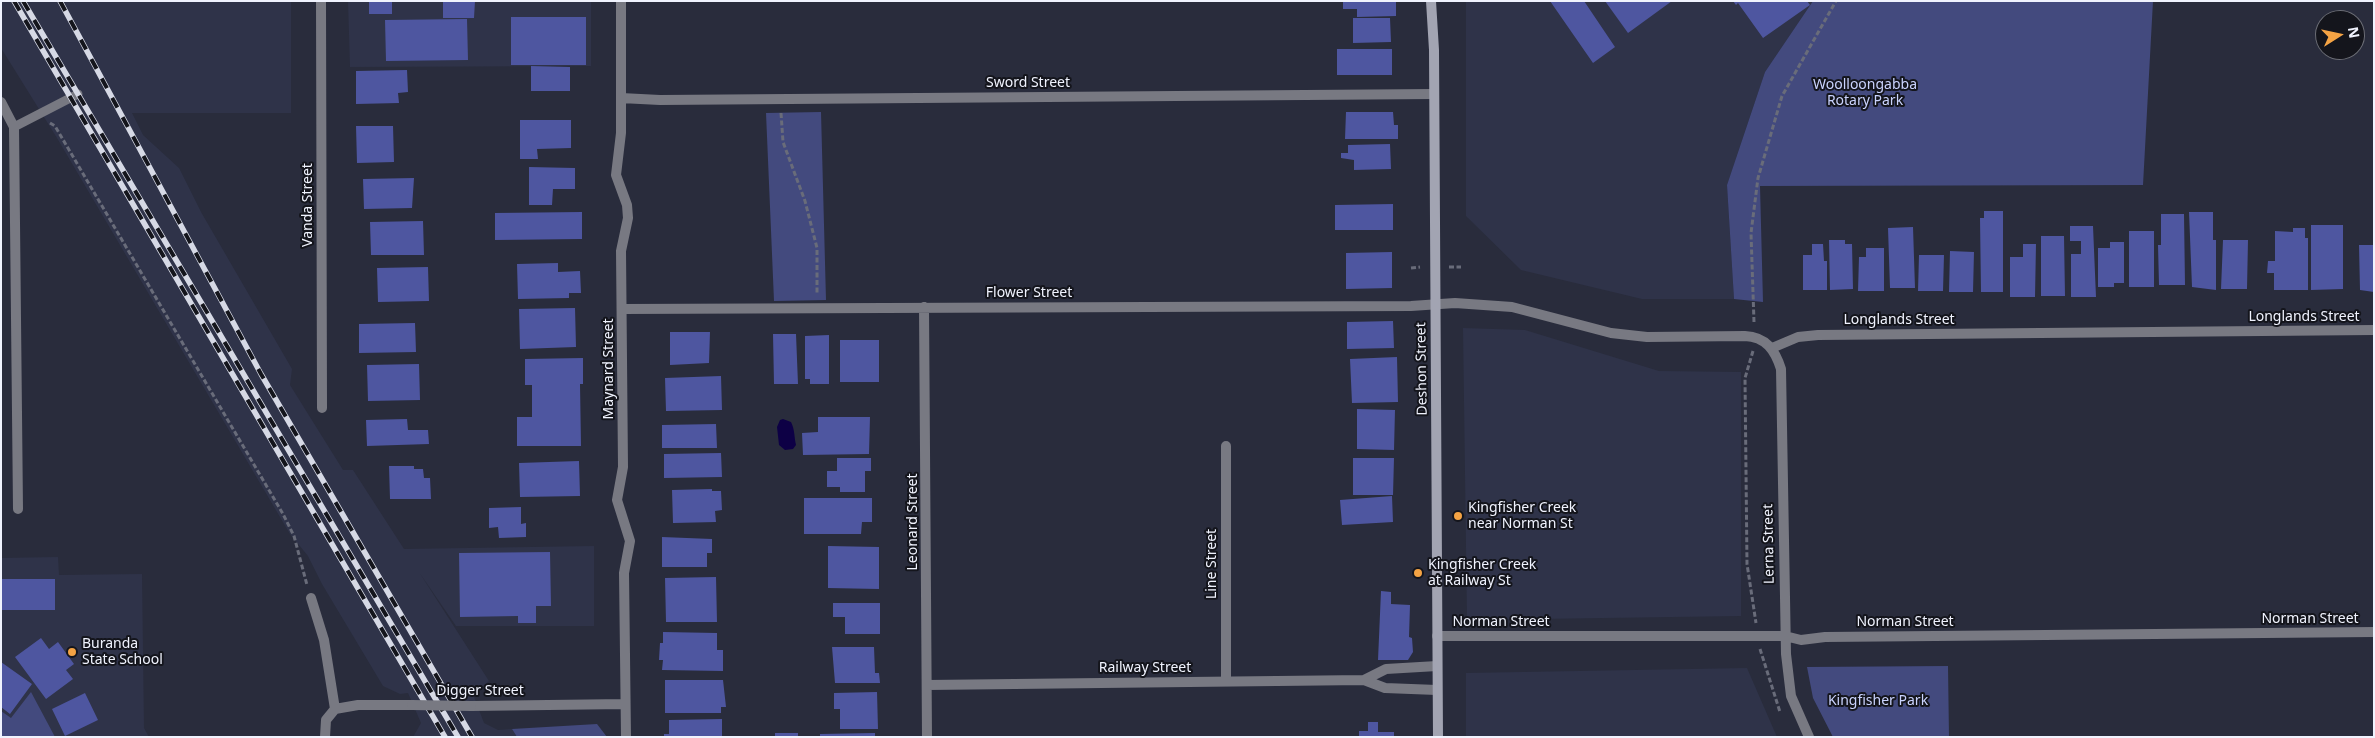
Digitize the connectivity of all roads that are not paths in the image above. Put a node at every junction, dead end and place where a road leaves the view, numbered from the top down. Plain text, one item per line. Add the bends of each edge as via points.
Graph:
1 (320, 1) edge
2 (621, 1) edge
3 (1431, 1) edge
4 (78, 94) dead end
5 (1434, 94) junction
6 (621, 98) junction
7 (1, 102) edge
8 (14, 127) junction
9 (1435, 305) junction
10 (924, 307) junction
11 (622, 309) junction
12 (2374, 330) edge
13 (1772, 348) junction
14 (322, 408) dead end
15 (1226, 446) dead end
16 (18, 509) dead end
17 (311, 598) road end
18 (2374, 632) edge
19 (1437, 636) junction
20 (1785, 636) junction
21 (1437, 666) junction
22 (1364, 680) junction
23 (1226, 681) junction
24 (927, 685) junction
25 (1438, 690) junction
26 (625, 704) junction
27 (335, 709) junction
28 (325, 737) edge
29 (626, 737) edge
30 (927, 737) edge
31 (1438, 737) edge
32 (1809, 737) edge

1 - 14 street, Vanda Street
2 - 6 street, Maynard Street
3 - 5 street, Deshon Street
4 - 8 lane
5 - 6 street, Sword Street
5 - 9 street, Deshon Street
6 - 11 street, Maynard Street via 616,175 627,205 628,218 621,251
7 - 8 street
8 - 16 street
9 - 10 street, Flower Street
9 - 13 street via 1512,307 1611,333 1647,337 1753,337
9 - 19 street, Deshon Street
10 - 11 street, Flower Street
10 - 24 street, Leonard Street
11 - 26 street, Maynard Street via 623,467 617,500 630,541 624,572
12 - 13 street, Longlands Street via 1818,334 1798,337
13 - 20 street, Lerna Street via 1781,369
15 - 23 street, Line Street
17 - 27 street via 324,640
18 - 20 street, Norman Street via 1825,637 1801,640
19 - 20 street, Norman Street
19 - 21 street, Deshon Street
20 - 32 street, Lerna Street via 1791,696
21 - 22 street, Railway Street via 1386,668
21 - 25 street, Deshon Street
22 - 23 street, Railway Street
22 - 25 street, Railway Street via 1386,688
23 - 24 street, Railway Street
24 - 30 street, Leonard Street
25 - 31 street, Deshon Street
26 - 27 street, Digger Street, bridge via 358,705
26 - 29 street, Maynard Street
27 - 28 street via 326,720

